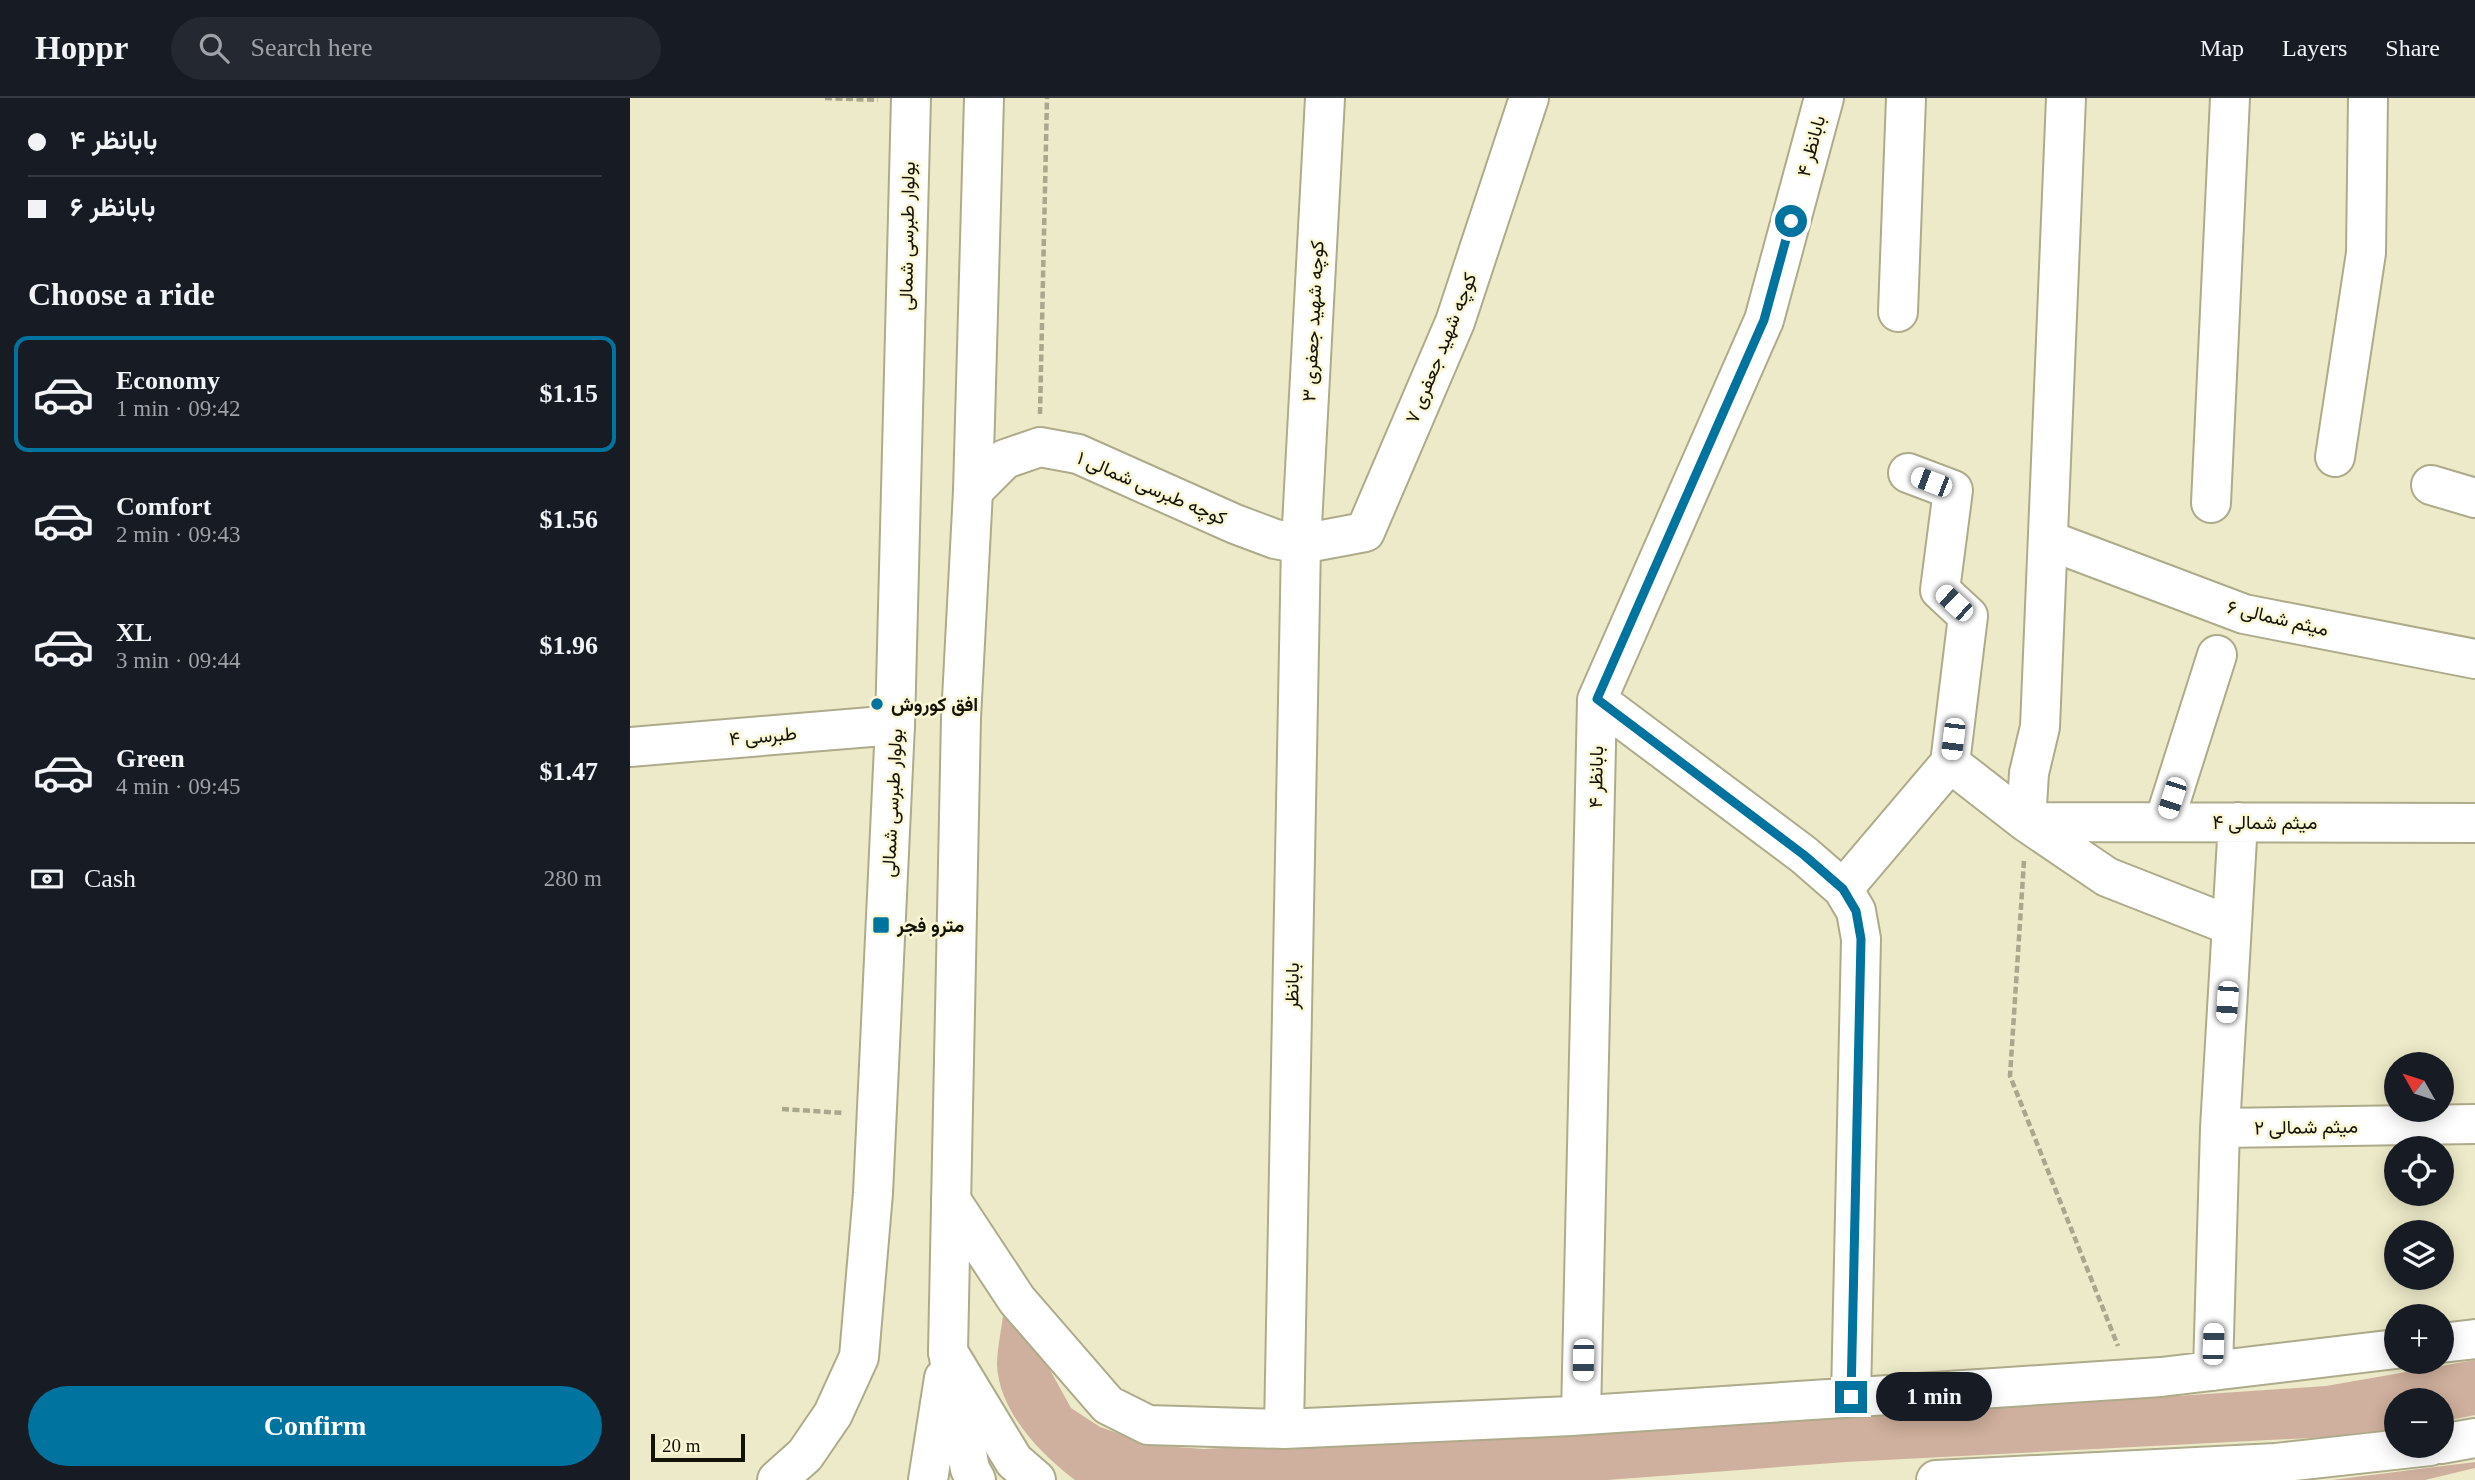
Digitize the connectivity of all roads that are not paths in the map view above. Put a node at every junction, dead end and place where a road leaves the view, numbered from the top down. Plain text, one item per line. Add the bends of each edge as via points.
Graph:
1 (984, 98) edge
2 (1325, 98) edge
3 (1529, 98) edge
4 (1824, 98) edge
5 (1906, 98) edge
6 (2066, 98) edge
7 (2230, 98) edge
8 (2368, 98) edge
9 (911, 99) edge
10 (1898, 312) dead end
11 (2335, 457) dead end
12 (1908, 473) dead end
13 (2431, 485) dead end
14 (973, 491) junction
15 (2475, 498) edge
16 (2211, 503) dead end
17 (2048, 540) junction
18 (1301, 544) junction
19 (2217, 655) dead end
20 (2475, 659) edge
21 (1597, 699) junction
22 (895, 725) junction
23 (630, 747) edge
24 (1950, 764) junction
25 (2026, 822) junction
26 (2164, 822) junction
27 (2238, 822) junction
28 (2475, 823) edge
29 (1843, 889) junction
30 (2232, 926) junction
31 (2475, 1124) edge
32 (2220, 1128) junction
33 (951, 1200) junction
34 (2475, 1339) edge
35 (2454, 1341) edge
36 (2384, 1350) edge
37 (948, 1352) junction
38 (2213, 1371) junction
39 (1851, 1397) junction
40 (1581, 1415) junction
41 (1284, 1429) junction
42 (2475, 1438) edge
43 (2454, 1442) edge
44 (2384, 1451) edge
45 (802, 1467) edge
46 (777, 1480) edge
47 (928, 1480) edge
48 (976, 1480) edge
49 (1036, 1480) edge
50 (1936, 1480) edge

1 - 14 main road
2 - 18 main road, کوچه شهید جعفری ۳
3 - 18 main road, کوچه شهید جعفری ۷ via 1455,322 1364,533
4 - 21 main road, بابانظر ۴ via 1764,320
5 - 10 main road
6 - 17 main road
7 - 16 main road
8 - 11 main road via 2366,253
9 - 22 main road, بولوار طبرسی شمالی
12 - 24 main road via 1953,490 1940,590 1968,616
13 - 15 main road
14 - 18 main road, کوچه طبرسی شمالی ۱ via 1005,459 1040,447 1077,454 1235,524
14 - 33 main road via 961,718
17 - 20 main road, میثم شمالی ۶ via 2244,614
17 - 25 main road via 2040,727 2029,773
18 - 41 main road, بابانظر
19 - 26 main road
21 - 29 main road
21 - 40 main road, بابانظر ۴
22 - 23 main road, طبرسی ۴
22 - 45 main road, بولوار طبرسی شمالی via 877,1115 859,1357 833,1415
24 - 25 main road
24 - 29 main road
25 - 26 main road, میثم شمالی ۴
25 - 30 main road via 2107,877
26 - 27 main road, میثم شمالی ۴
27 - 28 main road, میثم شمالی ۴
27 - 30 main road
29 - 39 main road via 1856,911 1861,939
30 - 32 main road
31 - 32 main road, میثم شمالی ۲
32 - 38 main road
33 - 37 main road
33 - 41 main road via 1017,1300 1108,1405 1148,1425
34 - 35 main road
36 - 38 main road
37 - 47 main road
37 - 48 main road via 970,1469
37 - 49 main road via 1014,1461
38 - 39 main road
39 - 40 main road
40 - 41 main road
42 - 43 main road
44 - 50 main road via 2276,1463
45 - 46 main road, بولوار طبرسی شمالی

